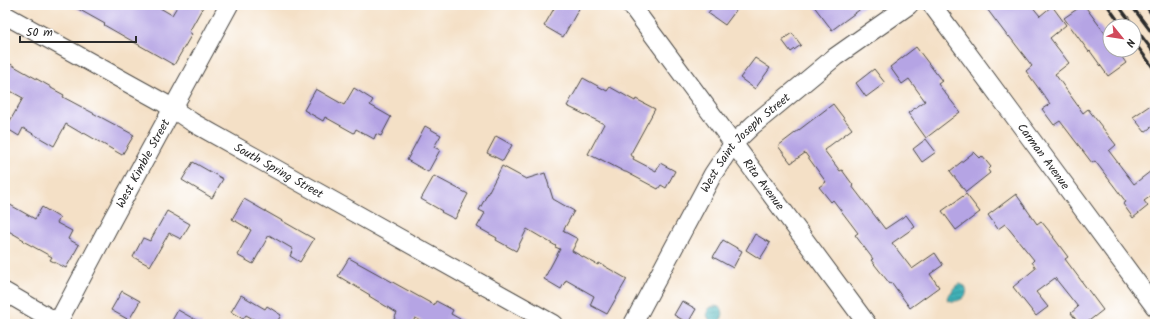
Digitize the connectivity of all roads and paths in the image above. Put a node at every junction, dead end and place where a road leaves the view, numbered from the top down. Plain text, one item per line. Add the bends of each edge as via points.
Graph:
1 (229, 5) edge
2 (631, 5) edge
3 (909, 5) edge
4 (932, 5) edge
5 (5, 15) edge
6 (172, 110) junction
7 (733, 144) junction
8 (5, 292) edge
9 (1155, 307) edge
10 (58, 324) edge
11 (553, 324) edge
12 (633, 324) edge
13 (867, 324) edge

1 - 6 street, West Kimble Street
2 - 7 street, Rita Avenue
3 - 7 street, West Saint Joseph Street via 835,57 758,120
4 - 9 street, Carman Avenue
5 - 6 street, South Spring Street via 164,103
6 - 10 street, West Kimble Street
6 - 11 street, South Spring Street
7 - 12 street, West Saint Joseph Street via 713,174
7 - 13 street, Rita Avenue
8 - 10 street

